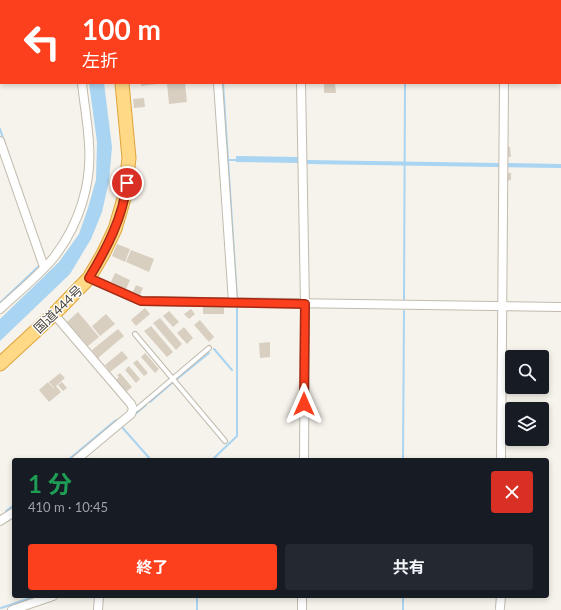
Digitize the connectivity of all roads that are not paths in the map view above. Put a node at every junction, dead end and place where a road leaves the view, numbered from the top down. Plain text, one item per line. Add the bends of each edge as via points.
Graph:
1 (82, 84) edge
2 (122, 84) edge
3 (218, 84) edge
4 (301, 84) edge
5 (504, 84) edge
6 (0, 141) edge
7 (44, 268) junction
8 (89, 278) junction
9 (233, 302) junction
10 (305, 304) junction
11 (502, 306) junction
12 (561, 308) edge
13 (0, 309) edge
14 (54, 314) junction
15 (135, 334) dead end
16 (209, 348) dead end
17 (0, 364) edge
18 (173, 378) junction
19 (133, 409) junction
20 (225, 441) dead end
21 (78, 458) edge
22 (304, 458) edge
23 (501, 458) edge
24 (12, 513) edge
25 (0, 521) edge
26 (47, 598) edge
27 (98, 598) edge
28 (302, 598) edge
29 (500, 598) edge
30 (500, 608) dead end
31 (12, 610) edge
32 (98, 610) edge
33 (302, 610) edge

1 - 7 street via 90,144 88,179 72,229
2 - 8 highway, 国道444号 via 129,158 125,195 114,229
3 - 9 street
4 - 10 street
5 - 11 street
6 - 7 street
7 - 13 street
8 - 9 street via 141,301
8 - 14 highway, 国道444号
9 - 10 street
10 - 11 street
10 - 22 street
11 - 12 street
11 - 23 street
14 - 17 highway, 国道444号
14 - 19 street
15 - 18 lane
16 - 18 lane
18 - 19 lane via 137,409
18 - 20 lane
19 - 21 street via 131,414
24 - 25 street
26 - 31 street
27 - 32 street
28 - 33 street
29 - 30 street

